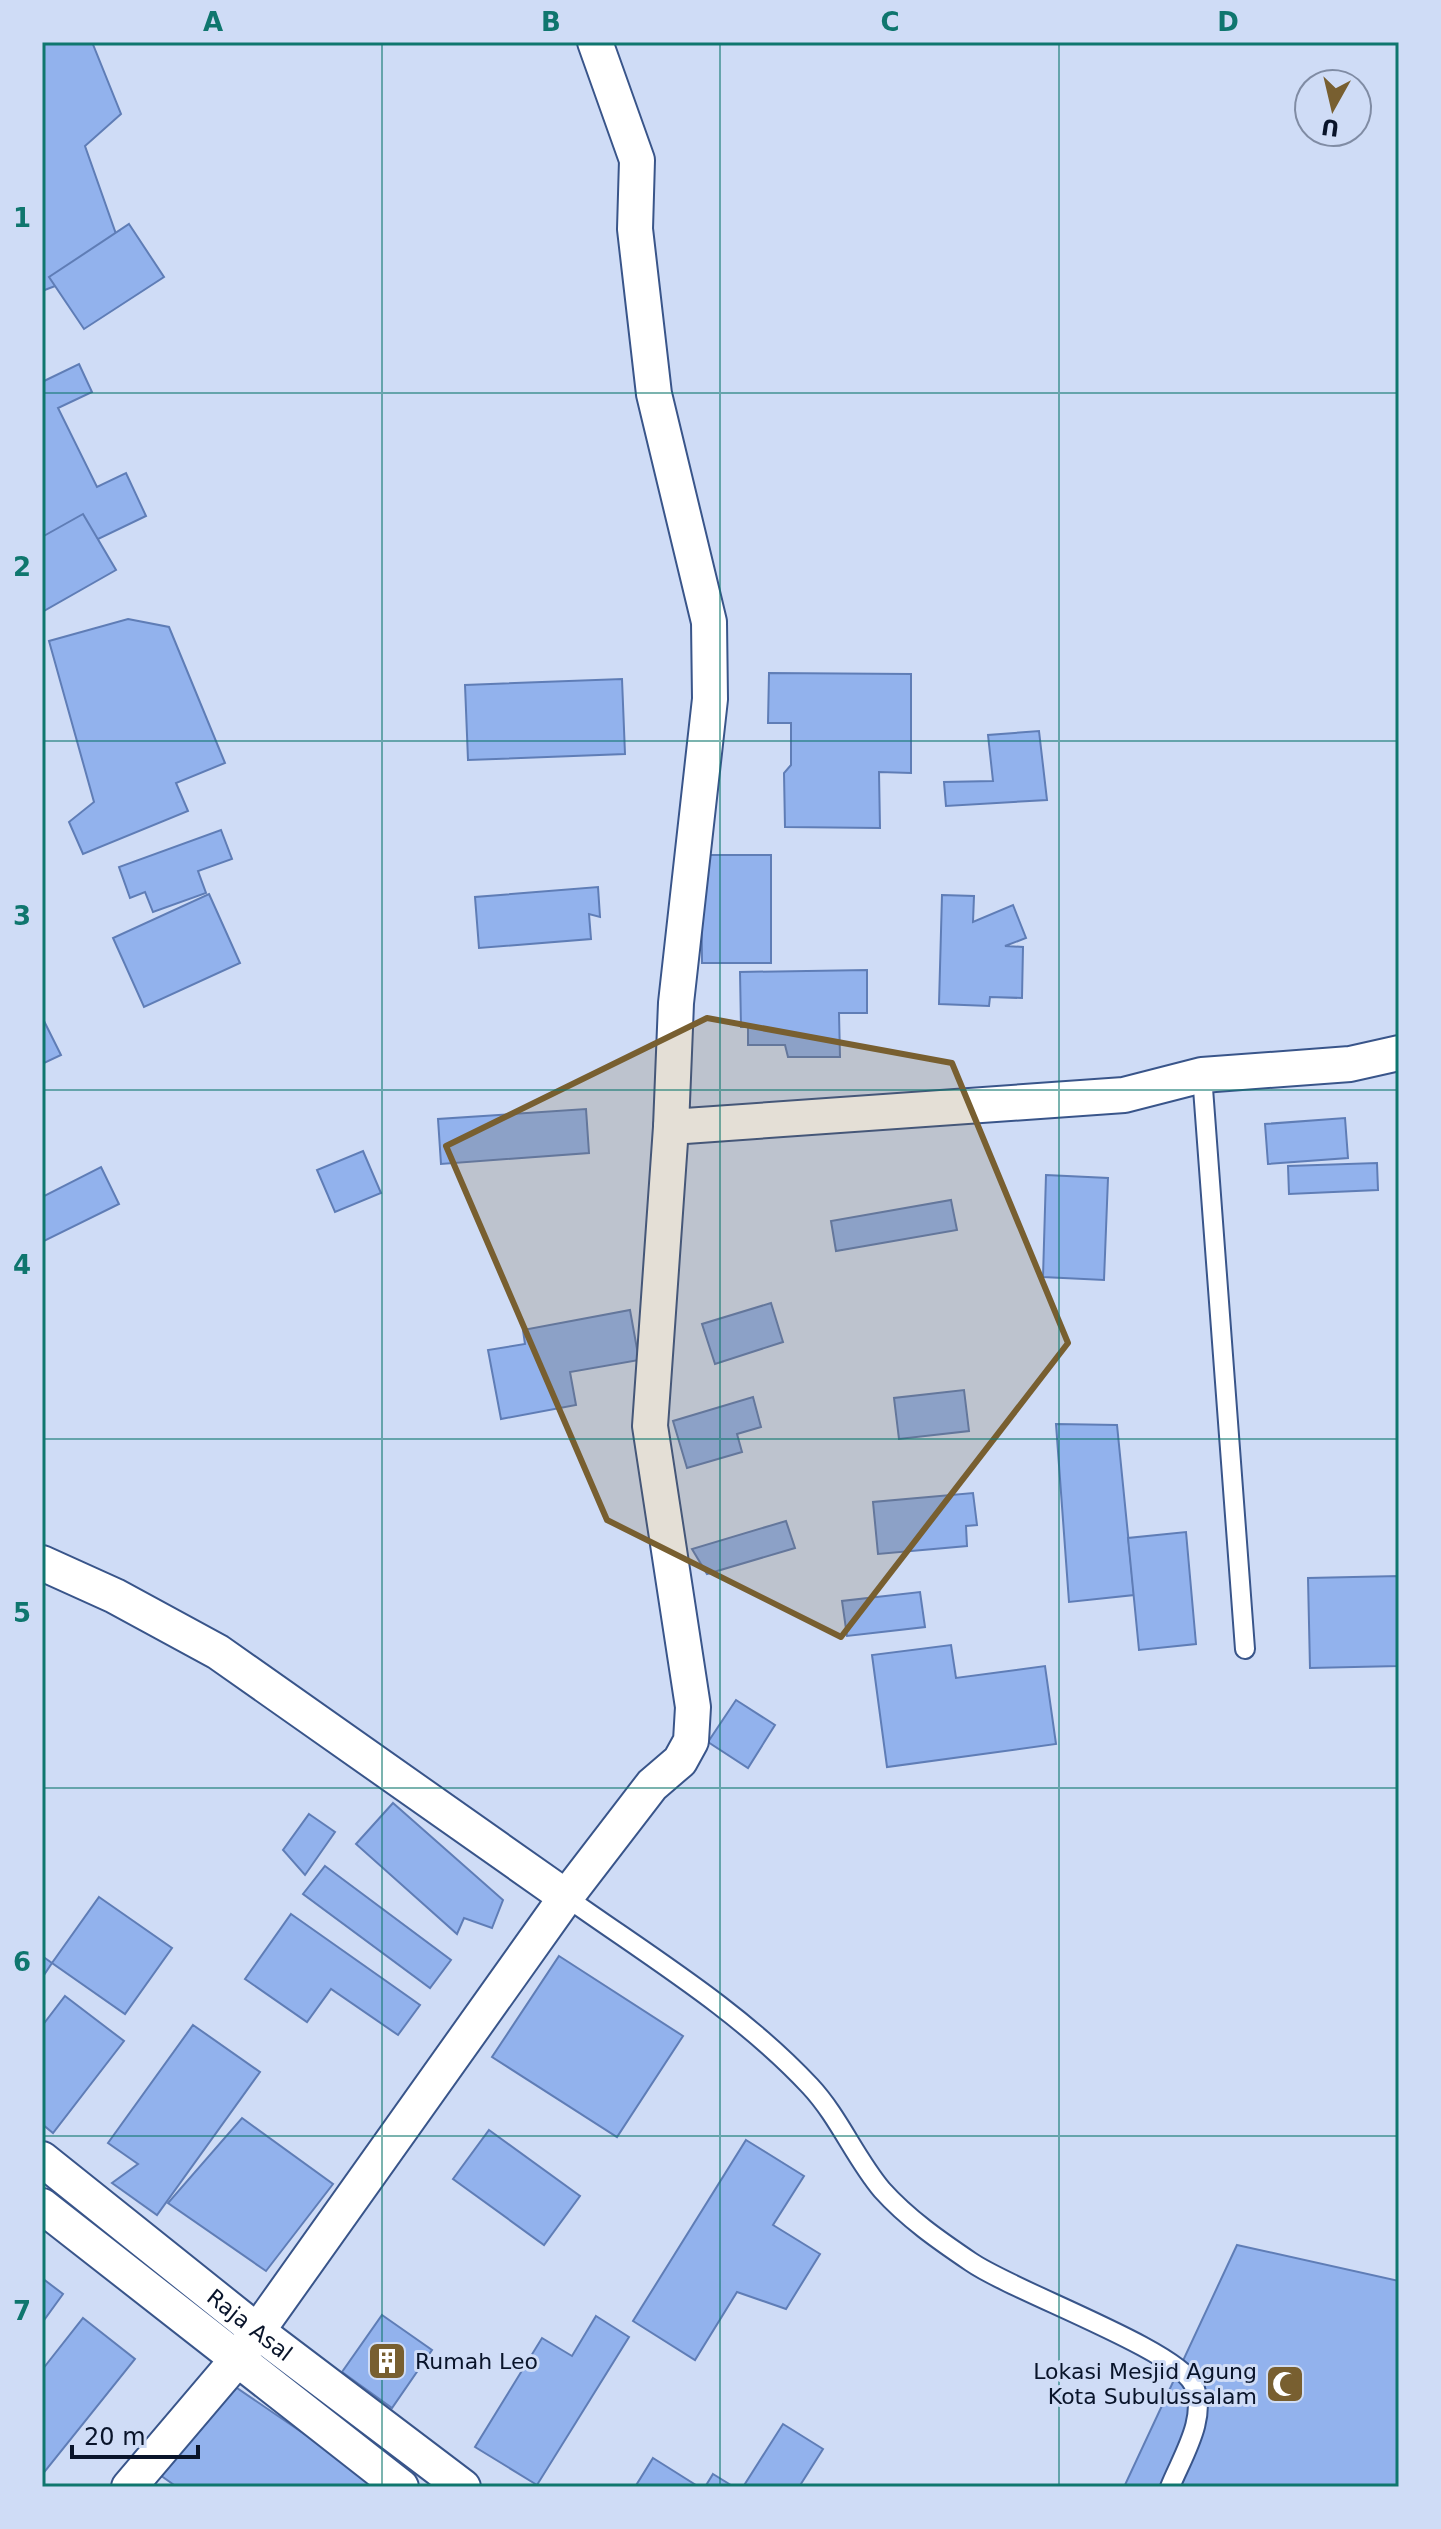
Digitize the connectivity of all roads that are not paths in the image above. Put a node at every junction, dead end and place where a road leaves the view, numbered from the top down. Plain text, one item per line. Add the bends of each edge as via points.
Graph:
1 (595, 42) edge
2 (1399, 1053) edge
3 (1202, 1075) junction
4 (671, 1127) junction
5 (42, 1563) edge
6 (1245, 1649) dead end
7 (566, 1897) junction
8 (42, 2159) edge
9 (42, 2206) edge
10 (257, 2331) junction
11 (236, 2361) junction
12 (129, 2487) edge
13 (401, 2487) edge
14 (463, 2487) edge
15 (1170, 2487) edge

1 - 4 street via 637,160 635,229 654,394 709,622 710,699 685,902
2 - 3 street via 1350,1064
3 - 4 street via 1124,1095
3 - 6 lane
4 - 7 street via 650,1426 695,1726 680,1761 652,1785
5 - 7 street via 218,1652
7 - 10 street
7 - 15 lane via 771,2047 825,2105 882,2189 923,2229 978,2267 1142,2346 1192,2381 1198,2400 1196,2425
8 - 10 street, Raja Asal
9 - 11 street, Raja Asal
10 - 11 street
10 - 14 street, Raja Asal
11 - 12 street
11 - 13 street, Raja Asal

